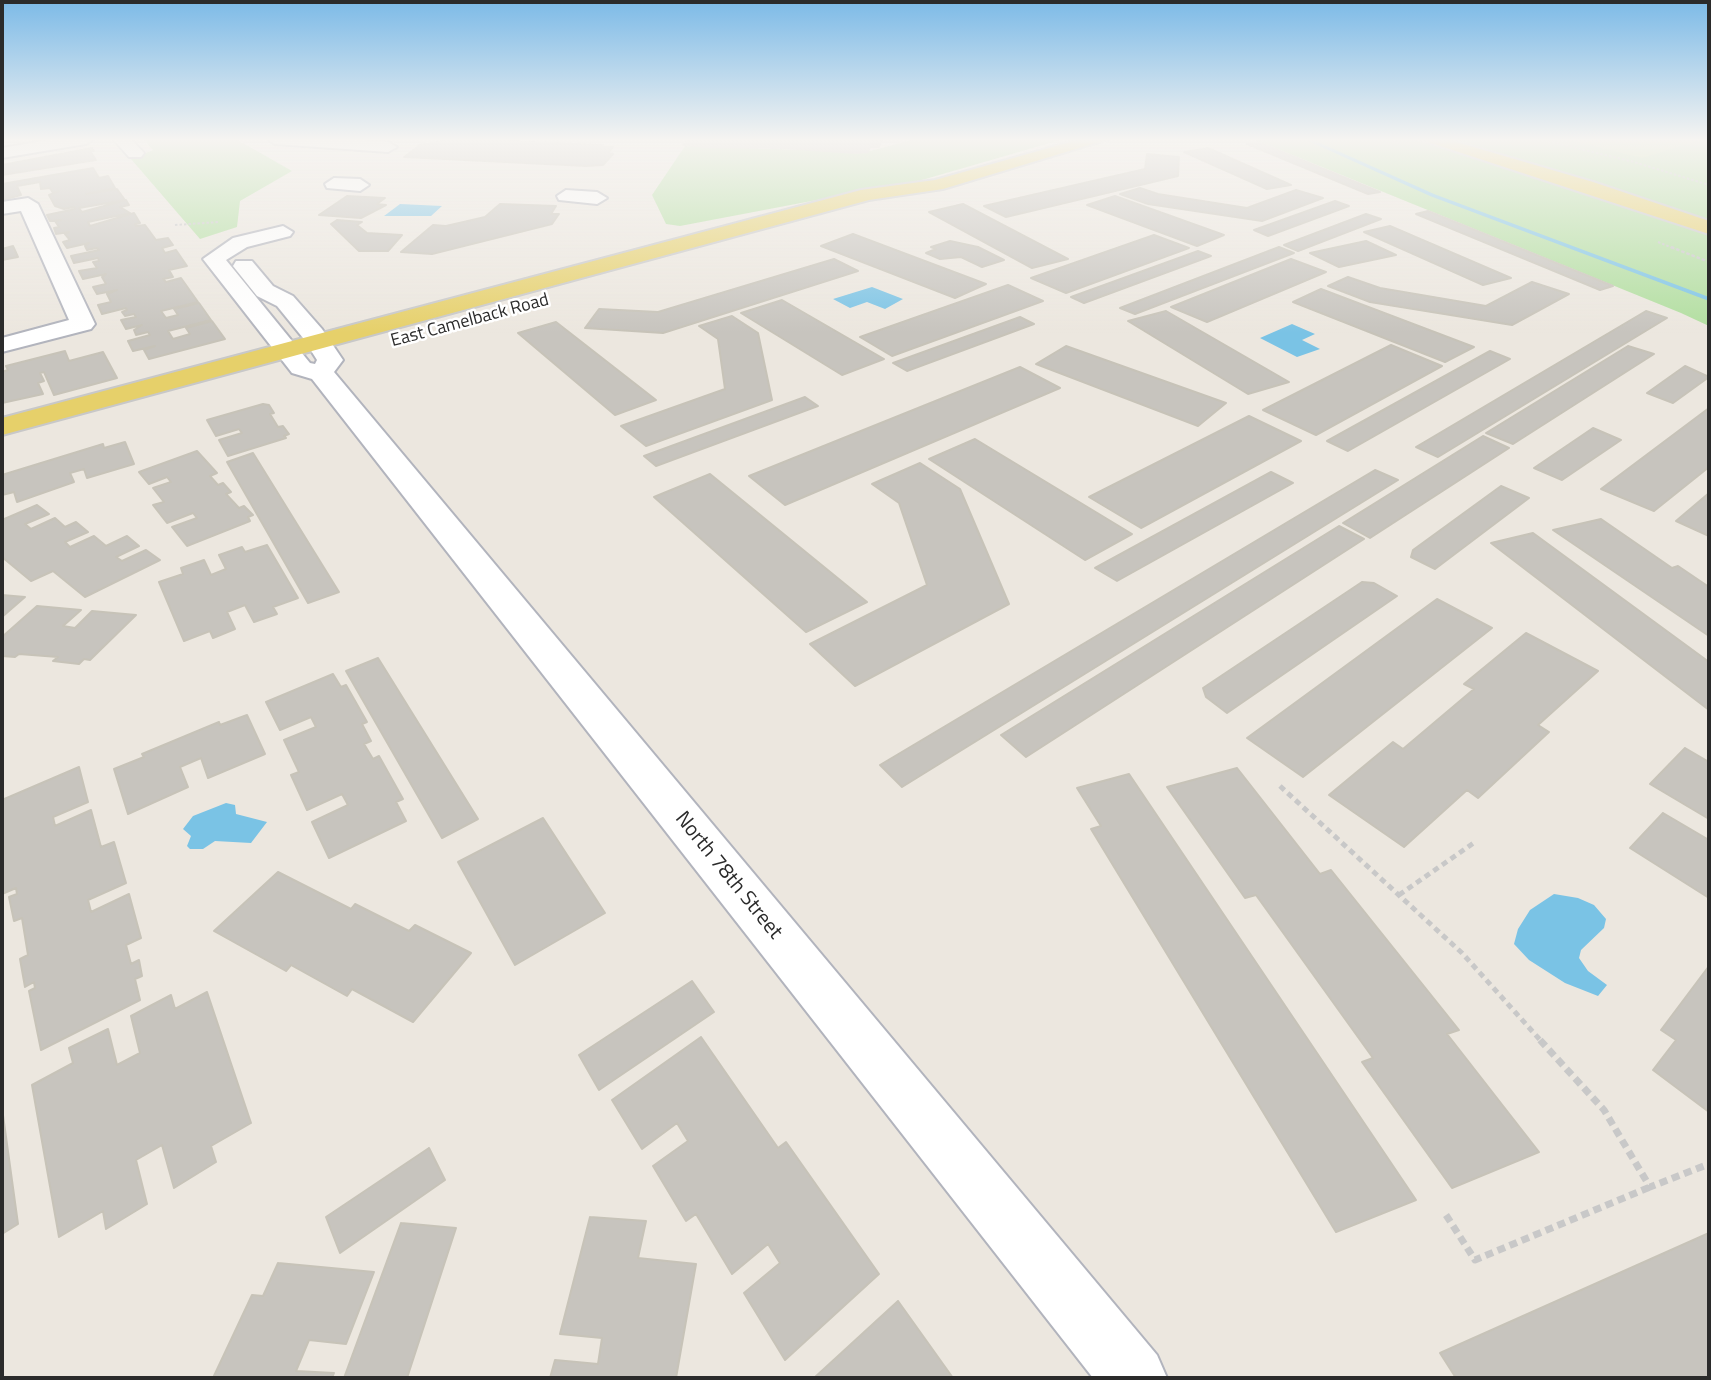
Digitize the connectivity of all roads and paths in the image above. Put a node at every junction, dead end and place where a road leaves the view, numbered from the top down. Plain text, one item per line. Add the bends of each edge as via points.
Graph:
1 (836, 203) edge
2 (1637, 203) edge
3 (1687, 203) edge
4 (2, 208) edge
5 (1709, 210) edge
6 (1709, 228) edge
7 (283, 232) dead end
8 (2, 345) edge
9 (312, 359) junction
10 (2, 427) edge
11 (2, 451) edge
12 (1280, 786) dead end
13 (1475, 842) dead end
14 (1399, 895) junction
15 (1709, 1164) edge
16 (1650, 1187) junction
17 (1447, 1215) dead end
18 (1135, 1378) edge

1 - 9 main road, East Camelback Road
2 - 6 main road
3 - 5 main road
4 - 8 street via 28,204 83,324
7 - 9 street, North 78th Street via 240,242 214,259
9 - 10 main road, East Camelback Road
9 - 11 main road, East Camelback Road
9 - 18 street, North 78th Street
12 - 14 path
13 - 14 path
14 - 16 path via 1462,953 1604,1111
15 - 16 path
16 - 17 path via 1475,1260

